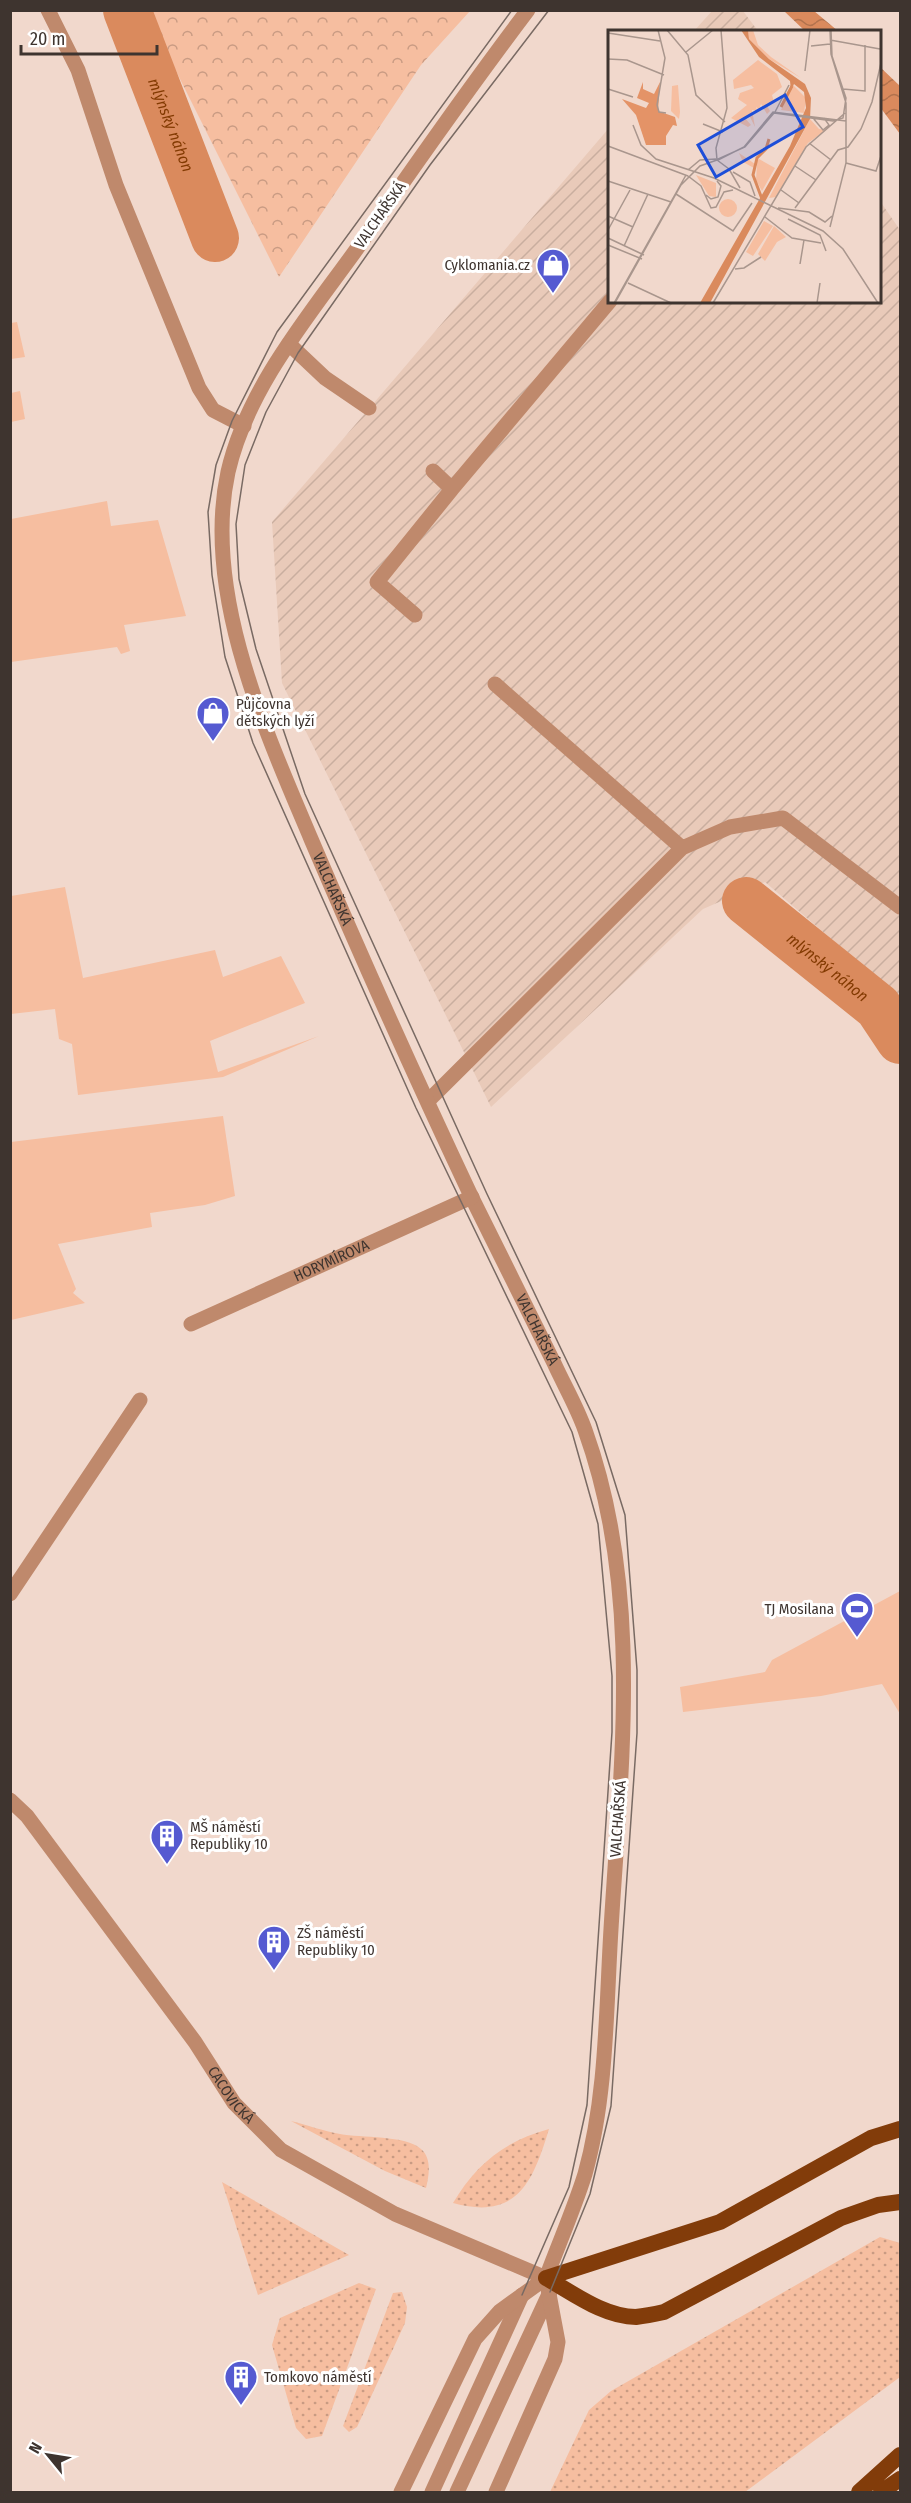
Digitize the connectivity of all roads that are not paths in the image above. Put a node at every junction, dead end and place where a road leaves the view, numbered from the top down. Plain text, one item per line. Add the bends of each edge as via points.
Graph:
1 (48, 10) edge
2 (528, 10) edge
3 (608, 302) edge
4 (289, 344) junction
5 (369, 408) dead end
6 (244, 426) junction
7 (433, 471) dead end
8 (452, 489) junction
9 (415, 615) dead end
10 (495, 684) dead end
11 (682, 848) junction
12 (900, 907) edge
13 (429, 1100) junction
14 (472, 1197) junction
15 (192, 1324) dead end
16 (140, 1400) dead end
17 (10, 1594) edge
18 (11, 1801) edge
19 (900, 2129) edge
20 (900, 2202) edge
21 (548, 2285) junction
22 (522, 2295) junction
23 (900, 2454) edge
24 (900, 2479) edge
25 (401, 2493) edge
26 (432, 2493) edge
27 (457, 2493) edge
28 (496, 2493) edge
29 (859, 2493) edge
30 (881, 2493) edge

1 - 6 street via 78,70 116,185 199,388 213,410
2 - 4 street, VALCHAŘSKÁ via 462,96
3 - 8 street
4 - 5 street via 325,378
4 - 6 street, VALCHAŘSKÁ via 251,406
6 - 13 street, VALCHAŘSKÁ via 229,468 221,518 225,574 241,652 272,748 349,929
7 - 8 street
8 - 9 street via 377,582
10 - 11 street
11 - 12 street via 730,827 783,818
11 - 13 street
13 - 14 street, VALCHAŘSKÁ
14 - 15 street, HORYMÍROVA
14 - 21 street, VALCHAŘSKÁ via 584,1427 611,1518 625,1671 625,1733 597,2118 585,2173
16 - 17 street
18 - 21 street, CACOVICKÁ via 27,1816 188,2033 234,2103 281,2150 395,2214
19 - 21 highway via 871,2138 720,2222
20 - 21 highway via 841,2218 664,2312 635,2317 615,2313
21 - 22 street
21 - 27 street, VALCHAŘSKÁ
21 - 28 street via 558,2342 555,2359
22 - 25 street via 500,2311 475,2339
22 - 26 street
23 - 29 highway
24 - 30 highway

